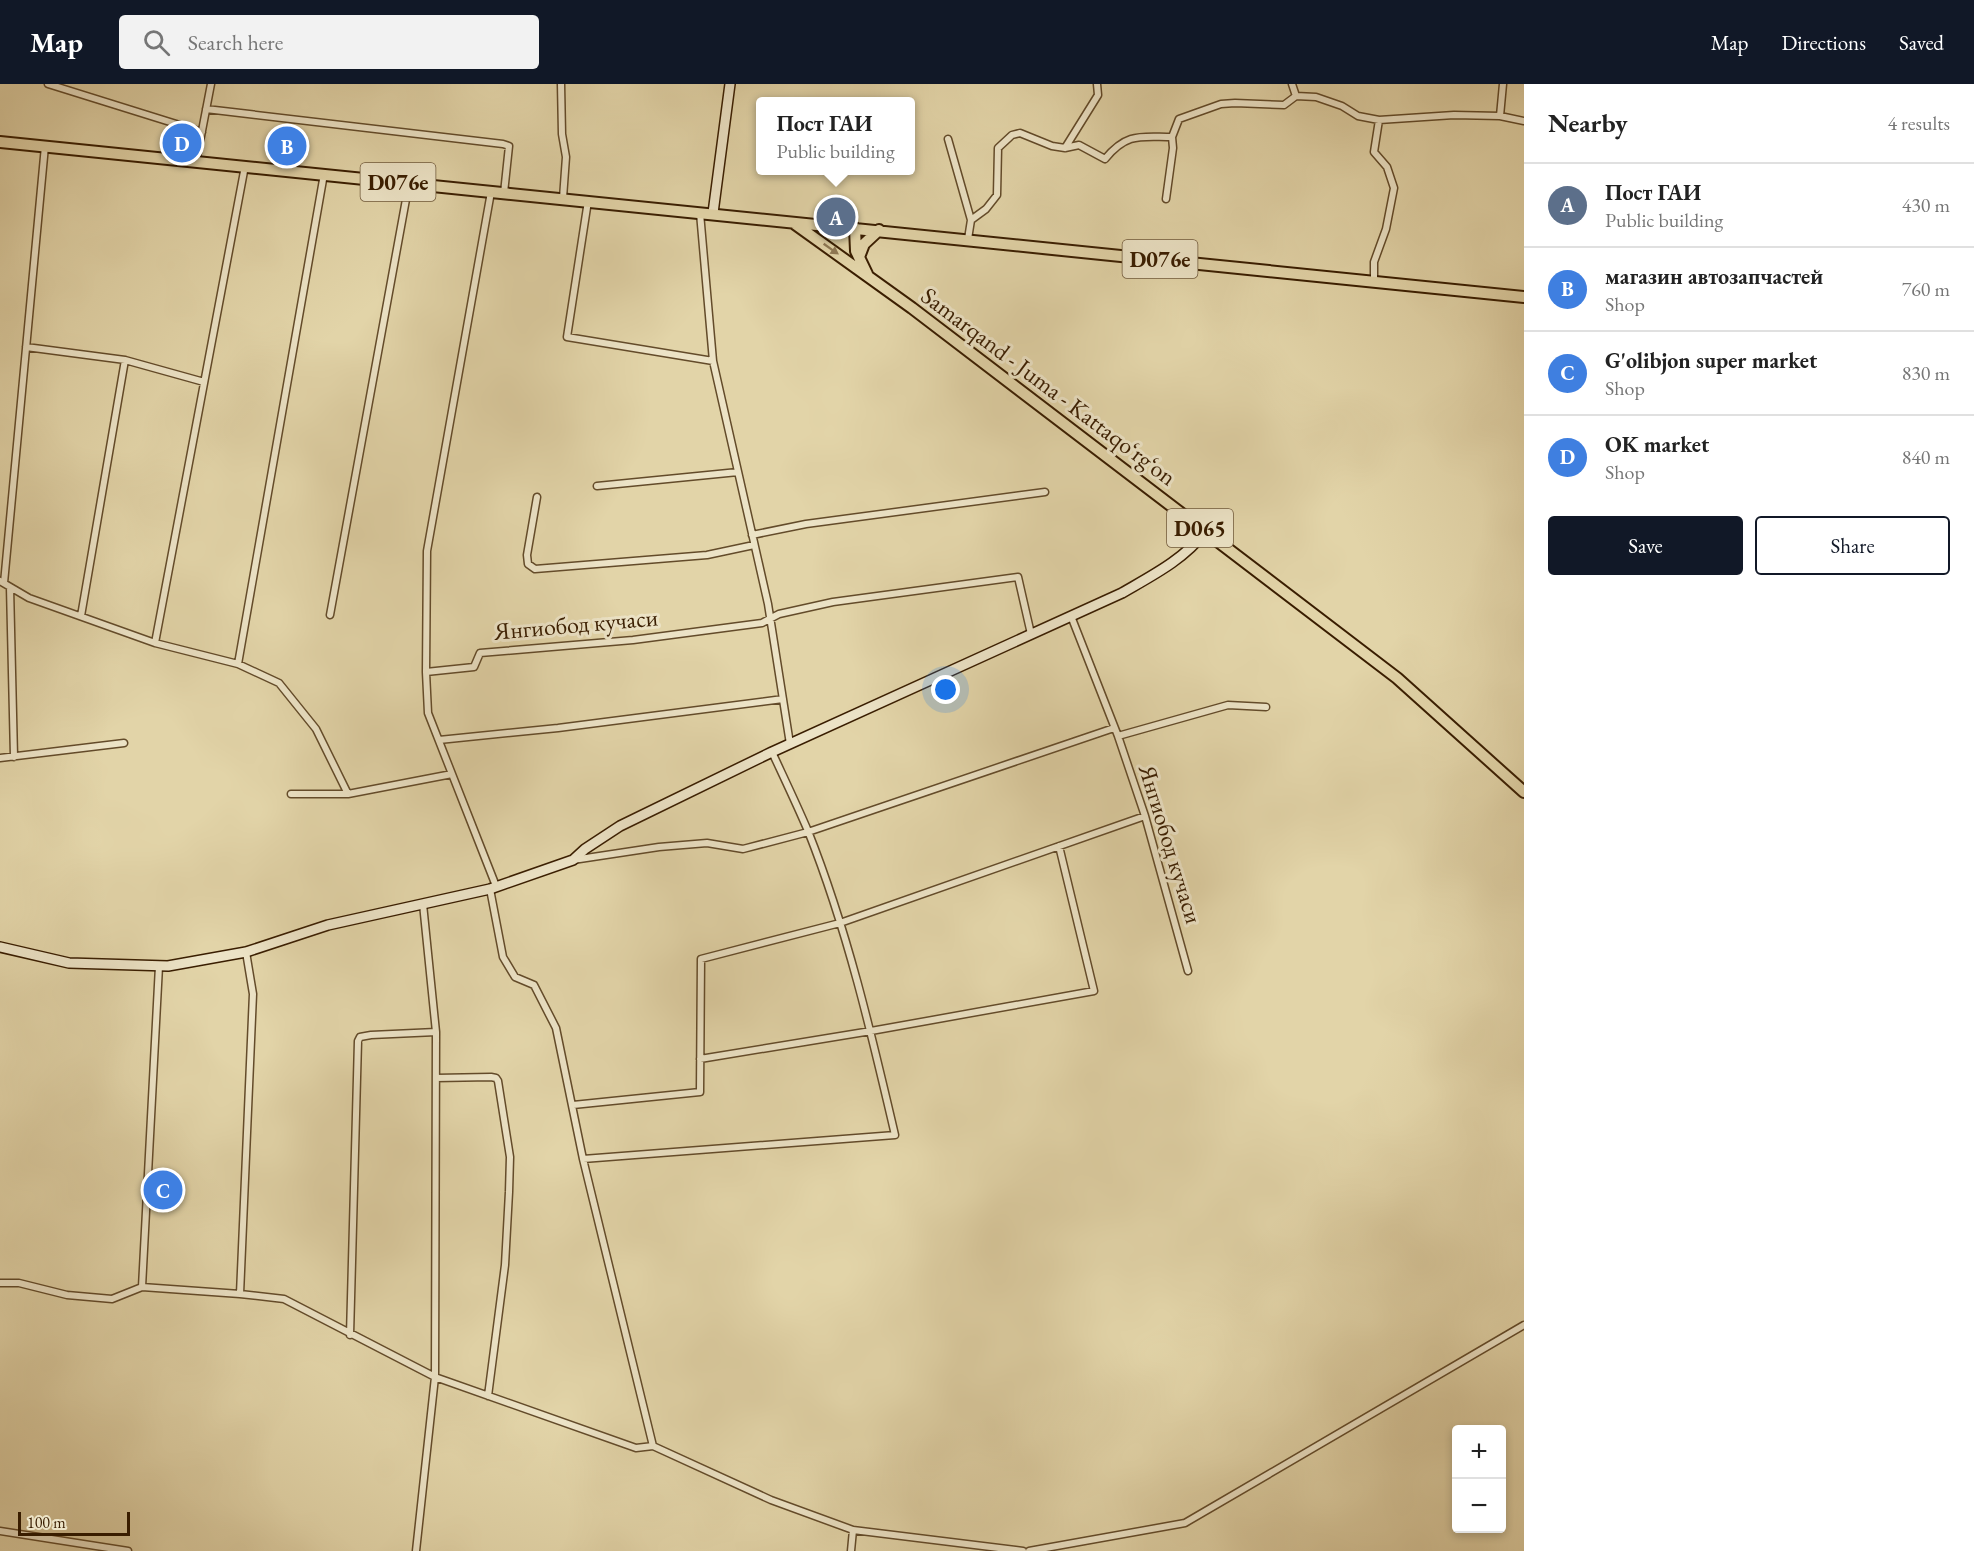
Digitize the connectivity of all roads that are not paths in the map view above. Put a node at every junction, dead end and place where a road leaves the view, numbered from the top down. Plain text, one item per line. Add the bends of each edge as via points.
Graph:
1 (48, 84) edge
2 (211, 84) edge
3 (561, 84) edge
4 (730, 84) edge
5 (1097, 84) edge
6 (1293, 84) edge
7 (1503, 84) edge
8 (1296, 96) junction
9 (206, 109) junction
10 (1500, 116) junction
11 (1379, 120) junction
12 (1524, 121) edge
13 (202, 132) junction
14 (1172, 137) junction
15 (948, 139) dead end
16 (0, 142) edge
17 (45, 147) junction
18 (1065, 148) junction
19 (196, 162) junction
20 (245, 166) junction
21 (324, 174) junction
22 (409, 183) junction
23 (491, 191) junction
24 (504, 193) junction
25 (563, 198) junction
26 (1166, 199) dead end
27 (588, 201) junction
28 (700, 212) junction
29 (713, 213) junction
30 (971, 220) junction
31 (795, 224) junction
32 (855, 228) junction
33 (879, 230) junction
34 (968, 239) junction
35 (859, 257) junction
36 (867, 274) junction
37 (1374, 282) junction
38 (1524, 297) edge
39 (26, 347) junction
40 (125, 360) junction
41 (713, 361) junction
42 (204, 382) junction
43 (738, 471) junction
44 (597, 486) dead end
45 (1045, 492) dead end
46 (537, 498) dead end
47 (1205, 532) junction
48 (752, 535) junction
49 (754, 545) junction
50 (5, 584) edge
51 (330, 615) dead end
52 (81, 616) junction
53 (1071, 616) junction
54 (770, 618) junction
55 (1031, 634) junction
56 (155, 643) junction
57 (238, 664) junction
58 (426, 672) junction
59 (783, 699) junction
60 (1266, 707) dead end
61 (1114, 728) junction
62 (1118, 736) junction
63 (439, 740) junction
64 (124, 743) dead end
65 (790, 744) junction
66 (772, 752) junction
67 (14, 757) junction
68 (0, 758) edge
69 (452, 774) junction
70 (1524, 792) edge
71 (291, 794) dead end
72 (348, 794) junction
73 (1145, 816) junction
74 (808, 832) junction
75 (1059, 846) junction
76 (573, 860) junction
77 (493, 888) junction
78 (423, 904) junction
79 (840, 923) junction
80 (0, 946) edge
81 (246, 951) junction
82 (159, 966) junction
83 (1188, 971) dead end
84 (871, 1031) junction
85 (436, 1032) junction
86 (700, 1059) junction
87 (436, 1078) junction
88 (573, 1106) junction
89 (584, 1160) junction
90 (0, 1283) edge
91 (142, 1287) junction
92 (240, 1294) junction
93 (1524, 1325) edge
94 (350, 1335) junction
95 (435, 1377) junction
96 (488, 1396) junction
97 (653, 1446) junction
98 (853, 1530) junction
99 (0, 1531) edge
100 (128, 1551) edge
101 (416, 1551) edge
102 (851, 1551) edge
103 (1023, 1551) edge
104 (1029, 1551) edge

1 - 13 street
2 - 9 street
3 - 25 street via 566,157
4 - 29 street
5 - 18 street via 1098,95
6 - 8 street
7 - 10 street
8 - 11 street via 1316,97 1358,116
8 - 14 street via 1284,105 1221,104 1179,119
9 - 13 street
9 - 24 street via 503,144 509,147
10 - 11 street
10 - 12 street
11 - 37 street via 1374,152 1387,167 1394,188 1374,262
13 - 19 street
14 - 18 street via 1132,137 1105,159 1078,146
14 - 26 street
15 - 30 street
16 - 17 main road, D076e
17 - 19 main road, D076e
17 - 39 street
18 - 30 street via 1020,133 1012,135 998,148 997,195
19 - 20 main road, D076e
20 - 21 main road, D076e
20 - 42 street
21 - 22 main road, D076e
21 - 57 street
22 - 23 main road, D076e
22 - 51 street
23 - 24 main road, D076e
23 - 58 street via 427,551
24 - 25 main road, D076e
25 - 27 main road, D076e
27 - 28 main road, D076e
27 - 41 street via 567,337
28 - 29 main road, D076e
28 - 41 street
29 - 31 main road, D076e
30 - 34 street
31 - 32 main road, D076e
31 -> 36 main road, Samarqand - Juma - Kattaqo‘rg‘on / D065
32 - 33 main road, D076e
32 - 35 main road, D065
33 - 34 main road, D076e
33 - 35 main road via 864,244
34 - 37 main road, D076e
35 - 36 main road, D065
36 - 47 main road, Samarqand - Juma - Kattaqo‘rg‘on / D065
37 - 38 main road, D076e
39 - 40 street
39 - 50 street
40 - 42 street
40 - 52 street
41 - 43 street
42 - 56 street
43 - 44 street
43 - 48 street
45 - 48 street via 806,524
46 - 49 street via 527,555 528,564 535,569 707,555
47 - 53 street via 1169,566
47 - 70 main road, Samarqand - Juma - Kattaqo‘rg‘on / D065 via 1397,678
48 - 49 street
49 - 54 street
50 - 52 street via 29,598
50 - 67 street
52 - 56 street
53 - 55 street
53 - 61 street, Янгиобод кучаси
54 - 55 street, Янгиобод кучаси via 833,602 1018,577
54 - 58 street, Янгиобод кучаси via 762,623 633,640 480,653 474,667
54 - 59 street
55 - 65 street
56 - 57 street
57 - 72 street via 279,682 316,729
58 - 63 street via 428,713
59 - 63 street
59 - 65 street
60 - 62 street via 1228,705
61 - 62 street, Янгиобод кучаси
61 - 74 street
62 - 73 street, Янгиобод кучаси
63 - 69 street
64 - 67 street
65 - 66 street
66 - 74 street
66 - 76 street via 620,826
67 - 68 street
69 - 72 street
69 - 77 street
71 - 72 street
73 - 75 street
73 - 83 street, Янгиобод кучаси
74 - 76 street via 743,849 707,843
74 - 79 street
75 - 79 street
75 - 84 street via 1094,991
76 - 77 street
77 - 78 street
77 - 88 street via 503,957 515,976 534,985 556,1028
78 - 81 street via 328,925
78 - 85 street
79 - 84 street
79 - 86 street via 701,958
80 - 82 street via 69,963
81 - 82 street
81 - 92 street via 253,994
82 - 91 street
84 - 86 street
84 - 89 street via 895,1135
85 - 87 street
85 - 94 street via 370,1035 358,1041
86 - 88 street via 700,1092
87 - 95 street
87 - 96 street via 491,1077 498,1081 510,1157 505,1265
88 - 89 street
89 - 97 street
90 - 91 street via 112,1299
91 - 92 street
92 - 94 street via 284,1299
93 - 104 street via 1185,1523
94 - 95 street
95 - 96 street
95 - 101 street
96 - 97 street via 636,1448
97 - 98 street via 771,1500
98 - 102 street
98 - 103 street
99 - 100 street

